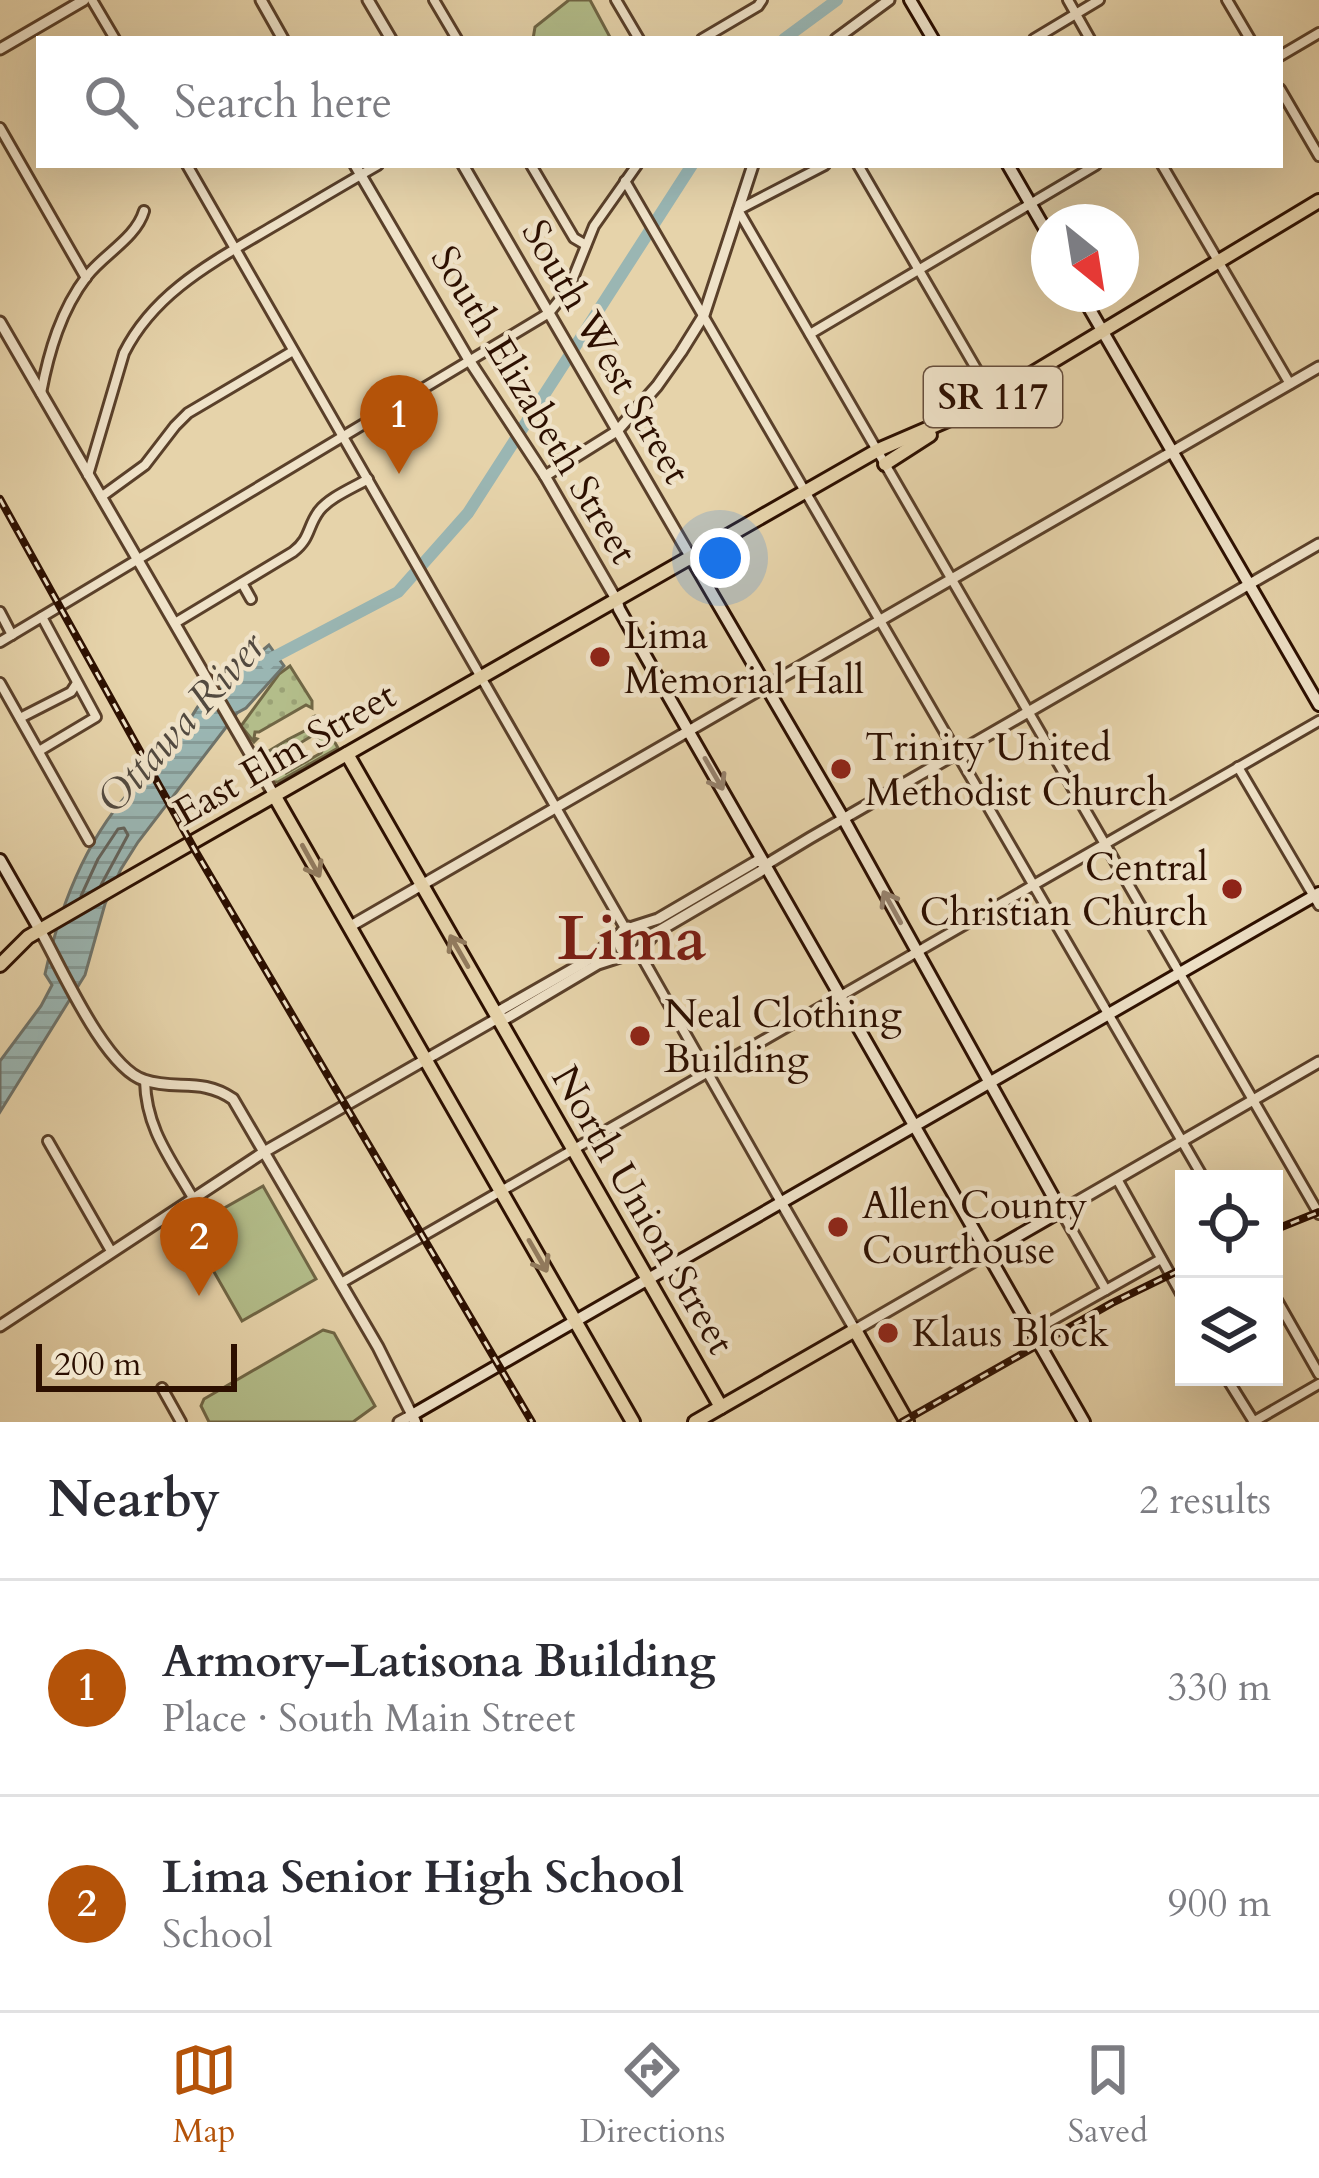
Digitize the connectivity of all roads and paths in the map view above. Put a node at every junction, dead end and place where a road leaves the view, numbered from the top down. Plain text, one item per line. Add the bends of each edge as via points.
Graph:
1 (88, 0) edge
2 (261, 0) edge
3 (368, 0) edge
4 (434, 0) edge
5 (616, 0) edge
6 (889, 0) edge
7 (910, 0) edge
8 (1068, 0) edge
9 (1099, 0) edge
10 (1227, 0) edge
11 (763, 1) edge
12 (1076, 14) junction
13 (1319, 33) edge
14 (113, 36) edge
15 (281, 36) edge
16 (389, 36) edge
17 (455, 36) edge
18 (637, 36) edge
19 (707, 36) edge
20 (840, 36) edge
21 (931, 36) edge
22 (1039, 36) edge
23 (1088, 36) edge
24 (1248, 36) edge
25 (0, 49) edge
26 (1283, 54) edge
27 (1283, 94) edge
28 (0, 128) edge
29 (1319, 156) edge
30 (189, 168) edge
31 (466, 168) edge
32 (533, 168) edge
33 (635, 168) edge
34 (752, 168) edge
35 (819, 168) edge
36 (860, 168) edge
37 (1010, 168) edge
38 (1091, 168) edge
39 (1164, 168) edge
40 (358, 170) edge
41 (625, 182) junction
42 (1319, 201) edge
43 (1031, 202) junction
44 (738, 210) junction
45 (144, 211) dead end
46 (586, 245) junction
47 (234, 250) junction
48 (1218, 260) junction
49 (919, 269) junction
50 (86, 278) junction
51 (1090, 312) edge
52 (549, 313) junction
53 (704, 315) junction
54 (0, 322) edge
55 (1100, 331) junction
56 (810, 334) junction
57 (293, 351) junction
58 (469, 360) junction
59 (1319, 368) edge
60 (1290, 384) junction
61 (40, 393) junction
62 (992, 397) junction
63 (617, 431) junction
64 (343, 435) junction
65 (1172, 453) junction
66 (882, 457) junction
67 (88, 475) junction
68 (545, 476) junction
69 (368, 478) junction
70 (804, 492) junction
71 (101, 497) junction
72 (1319, 544) edge
73 (690, 556) junction
74 (136, 560) junction
75 (950, 580) junction
76 (242, 583) junction
77 (1247, 586) junction
78 (251, 599) dead end
79 (616, 599) junction
80 (0, 612) edge
81 (42, 617) junction
82 (878, 621) junction
83 (175, 623) junction
84 (12, 635) junction
85 (0, 642) edge
86 (481, 676) junction
87 (77, 682) junction
88 (0, 683) edge
89 (765, 686) junction
90 (1319, 705) edge
91 (1027, 712) junction
92 (20, 718) junction
93 (1319, 721) edge
94 (689, 729) junction
95 (39, 752) junction
96 (346, 754) junction
97 (956, 754) junction
98 (1238, 767) junction
99 (274, 795) junction
100 (555, 806) junction
101 (843, 818) junction
102 (89, 841) dead end
103 (1103, 845) junction
104 (0, 860) edge
105 (766, 864) junction
106 (421, 885) junction
107 (1032, 886) junction
108 (1317, 898) edge
109 (349, 927) junction
110 (40, 930) junction
111 (625, 931) junction
112 (637, 951) junction
113 (917, 952) junction
114 (0, 965) edge
115 (1178, 974) junction
116 (842, 996) junction
117 (1108, 1015) junction
118 (501, 1023) junction
119 (425, 1059) junction
120 (1319, 1062) edge
121 (708, 1072) junction
122 (145, 1081) junction
123 (990, 1082) junction
124 (1253, 1100) junction
125 (915, 1125) junction
126 (48, 1141) dead end
127 (1182, 1142) junction
128 (574, 1150) junction
129 (264, 1151) junction
130 (1199, 1170) edge
131 (1117, 1179) junction
132 (501, 1191) junction
133 (193, 1198) junction
134 (781, 1202) junction
135 (1061, 1211) junction
136 (1319, 1214) edge
137 (111, 1251) junction
138 (988, 1253) junction
139 (1161, 1259) junction
140 (649, 1279) junction
141 (341, 1283) junction
142 (1175, 1283) edge
143 (1106, 1290) junction
144 (1283, 1311) edge
145 (575, 1321) junction
146 (0, 1326) edge
147 (855, 1330) junction
148 (1033, 1331) junction
149 (1319, 1374) edge
150 (1319, 1384) edge
151 (1232, 1386) edge
152 (162, 1388) dead end
153 (721, 1407) junction
154 (414, 1418) edge
155 (181, 1422) edge
156 (399, 1422) edge
157 (633, 1422) edge
158 (695, 1422) edge
159 (729, 1422) edge
160 (907, 1422) edge
161 (1084, 1422) edge
162 (1254, 1422) edge

1 - 14 street
1 - 25 street
2 - 15 street
3 - 16 street
4 - 17 street
5 - 18 street
6 - 20 street
7 - 21 main road
8 - 12 street
9 - 12 street
10 - 24 street
11 - 19 street
12 - 22 street
12 - 23 street
13 - 26 street
27 - 29 street
28 - 50 street
30 - 47 street
31 - 52 street, South West Street
32 - 46 street
33 - 41 street
34 - 44 street
35 - 44 street
36 - 49 street
37 - 43 main road
38 - 43 street
39 - 48 street
40 - 47 street
40 - 58 street, South Elizabeth Street
41 - 46 street
41 - 53 street
42 - 48 main road, SR 117
43 - 49 street
44 - 53 street
44 - 56 street
45 - 50 street
46 - 52 street
47 - 57 street
47 - 67 street via 166,296 133,335
48 - 55 main road, SR 117
48 - 60 street
49 - 56 street
49 - 62 street
50 - 61 street via 52,344
51 - 55 main road
52 - 58 street
52 - 63 street, South West Street
53 - 63 street
53 - 70 street
54 - 61 street
55 - 62 main road, SR 117
55 - 65 main road
56 - 66 street
57 - 64 street
57 - 71 street via 188,413 145,465
58 - 64 street
58 - 68 street, South Elizabeth Street
59 - 60 street
60 - 65 street
61 - 67 street
62 - 66 main road, SR 117
63 - 68 street
63 - 73 street, South West Street
64 - 69 street
64 - 74 street
65 - 75 street
65 - 77 main road
66 - 70 main road, SR 117
66 - 75 street
67 - 71 street
68 - 79 street, South Elizabeth Street
69 - 76 street via 317,513 303,544
69 - 86 street
70 - 73 main road, SR 117
70 - 82 street
71 - 74 street
72 - 77 street
73 - 79 main road, SR 117
73 - 89 main road, South West Street
74 - 81 street
74 - 83 street
75 - 82 street
75 - 91 street
76 - 78 street
76 - 83 street
77 - 90 main road
77 - 91 street
79 - 86 main road, SR 117
79 - 94 main road, South Elizabeth Street
80 - 84 street
81 - 84 street
81 - 87 street
82 - 89 street
82 - 97 street
83 - 99 street
84 - 85 street
86 - 96 main road, East Elm Street / SR 117
86 - 100 street
87 - 92 street
87 - 95 street via 96,717
88 - 92 street
89 - 94 street
89 - 101 main road, South West Street
91 - 97 street
91 - 103 street
92 - 95 street
93 - 98 street
94 - 100 street
94 -> 105 main road, South Elizabeth Street
95 - 102 street
96 - 99 main road, East Elm Street
96 - 106 main road, North Union Street
97 - 101 street
97 - 107 street
98 - 103 street
98 - 108 street
99 -> 109 main road
99 - 110 main road, East Elm Street
100 - 106 street
100 - 111 street
101 - 105 street
113 -> 101 main road, South West Street
103 - 107 street
103 - 115 street
104 - 110 main road
105 - 111 street via 758,861
105 - 112 street
105 - 116 main road, South Elizabeth Street
106 - 109 street
118 -> 106 main road, North Union Street
107 - 113 street
107 - 117 street
108 - 115 main road
109 - 119 main road
110 - 114 main road, East Elm Street
110 - 122 street via 117,1063
111 - 112 street via 619,945
111 - 112 street via 643,934
111 - 118 street via 501,1010
112 - 118 street via 598,964
112 - 121 street
113 - 116 street
113 - 123 main road, South West Street
115 - 117 main road
115 - 124 street
116 - 121 street
116 - 125 main road, South Elizabeth Street
117 - 123 main road
117 - 127 street
118 - 119 street
118 - 128 main road, North Union Street
119 - 129 street
119 - 132 main road
120 - 124 street
121 - 128 street
121 - 134 street
122 - 129 street via 221,1091
122 - 133 street via 152,1126
123 - 125 main road
123 - 135 main road, South West Street
124 - 127 street
124 - 136 street
125 - 134 main road
125 - 138 main road, South Elizabeth Street
126 - 137 street
127 - 130 street
127 - 131 street
128 - 132 street
128 - 140 main road, North Union Street
129 - 133 street
129 - 141 street
131 - 135 street
131 - 139 street
132 - 141 street
132 -> 145 main road
133 - 137 street
134 - 140 main road
134 - 147 street
135 - 138 main road
135 - 143 street
137 - 146 street
138 - 147 street
138 - 148 main road, South Elizabeth Street
139 - 142 street
139 - 143 street
140 - 145 main road
140 - 153 main road, North Union Street
141 - 154 street
143 - 148 street
144 - 149 street
145 - 154 main road
145 - 157 main road
147 - 153 main road
147 - 160 main road
148 - 161 main road, South Elizabeth Street
150 - 162 street
151 - 162 street
152 - 155 street
153 - 158 main road
153 - 159 street, North Union Street
154 - 156 street

